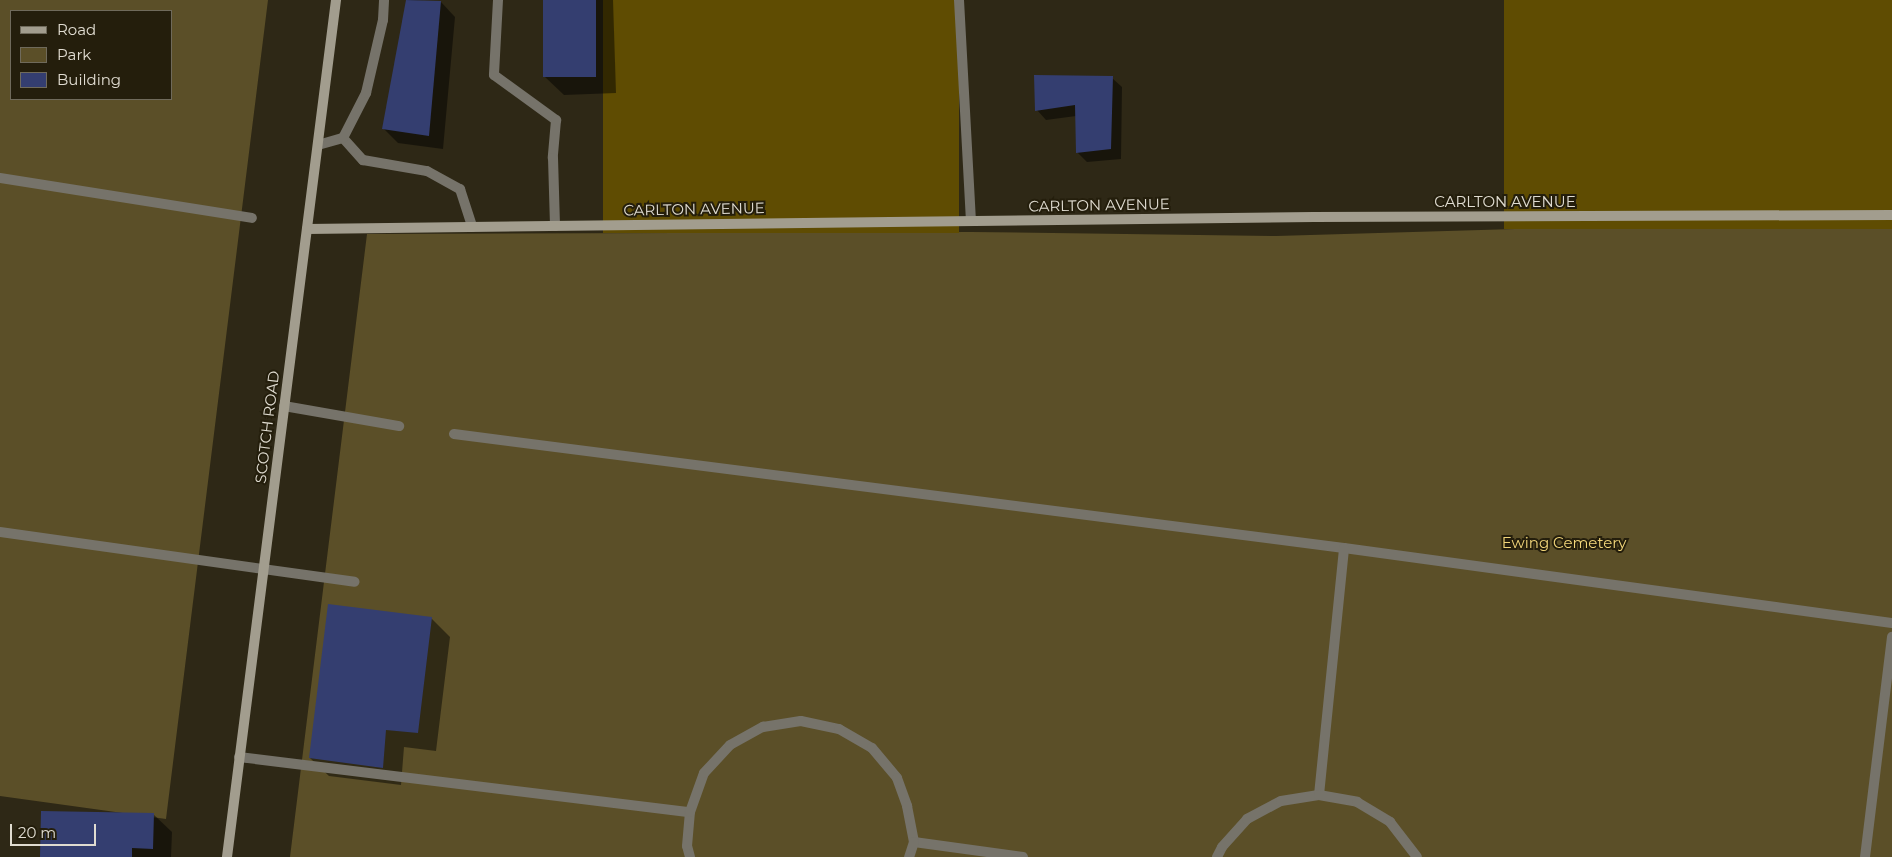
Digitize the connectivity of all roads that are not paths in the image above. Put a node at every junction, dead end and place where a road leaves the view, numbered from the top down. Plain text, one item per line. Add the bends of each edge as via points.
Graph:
1 (336, 0) edge
2 (384, 0) edge
3 (498, 0) edge
4 (959, 0) edge
5 (343, 138) junction
6 (318, 145) junction
7 (0, 178) edge
8 (1892, 215) edge
9 (252, 218) dead end
10 (971, 221) junction
11 (472, 226) junction
12 (555, 226) junction
13 (307, 229) junction
14 (284, 406) junction
15 (399, 426) dead end
16 (454, 434) dead end
17 (0, 532) edge
18 (1344, 548) junction
19 (263, 572) junction
20 (354, 582) dead end
21 (1892, 623) edge
22 (1892, 637) edge
23 (240, 757) junction
24 (1318, 795) junction
25 (690, 812) junction
26 (914, 842) junction
27 (227, 857) edge
28 (690, 857) edge
29 (910, 857) edge
30 (1023, 857) edge
31 (1217, 857) edge
32 (1417, 857) edge
33 (1865, 857) edge

1 - 6 street, SCOTCH ROAD
2 - 5 street via 383,20 366,94
3 - 12 street via 494,75 556,120 553,158
4 - 10 street
5 - 6 street
5 - 11 street via 363,160 427,171 460,189
6 - 13 street, SCOTCH ROAD
7 - 9 street
8 - 10 street, CARLTON AVENUE
10 - 12 street, CARLTON AVENUE
11 - 12 street, CARLTON AVENUE
11 - 13 street, CARLTON AVENUE
13 - 14 street, SCOTCH ROAD
14 - 15 street
14 - 19 street, SCOTCH ROAD
16 - 18 street
17 - 19 street
18 - 21 street
18 - 24 street
19 - 20 street
19 - 23 street, SCOTCH ROAD
22 - 33 street
23 - 25 street
23 - 27 street, SCOTCH ROAD
24 - 31 street via 1281,801 1248,819
24 - 32 street via 1357,802 1390,822
25 - 26 street via 704,773 730,745 764,727 801,721 839,728 872,748 897,778
25 - 28 street via 687,846
26 - 29 street
26 - 30 street

